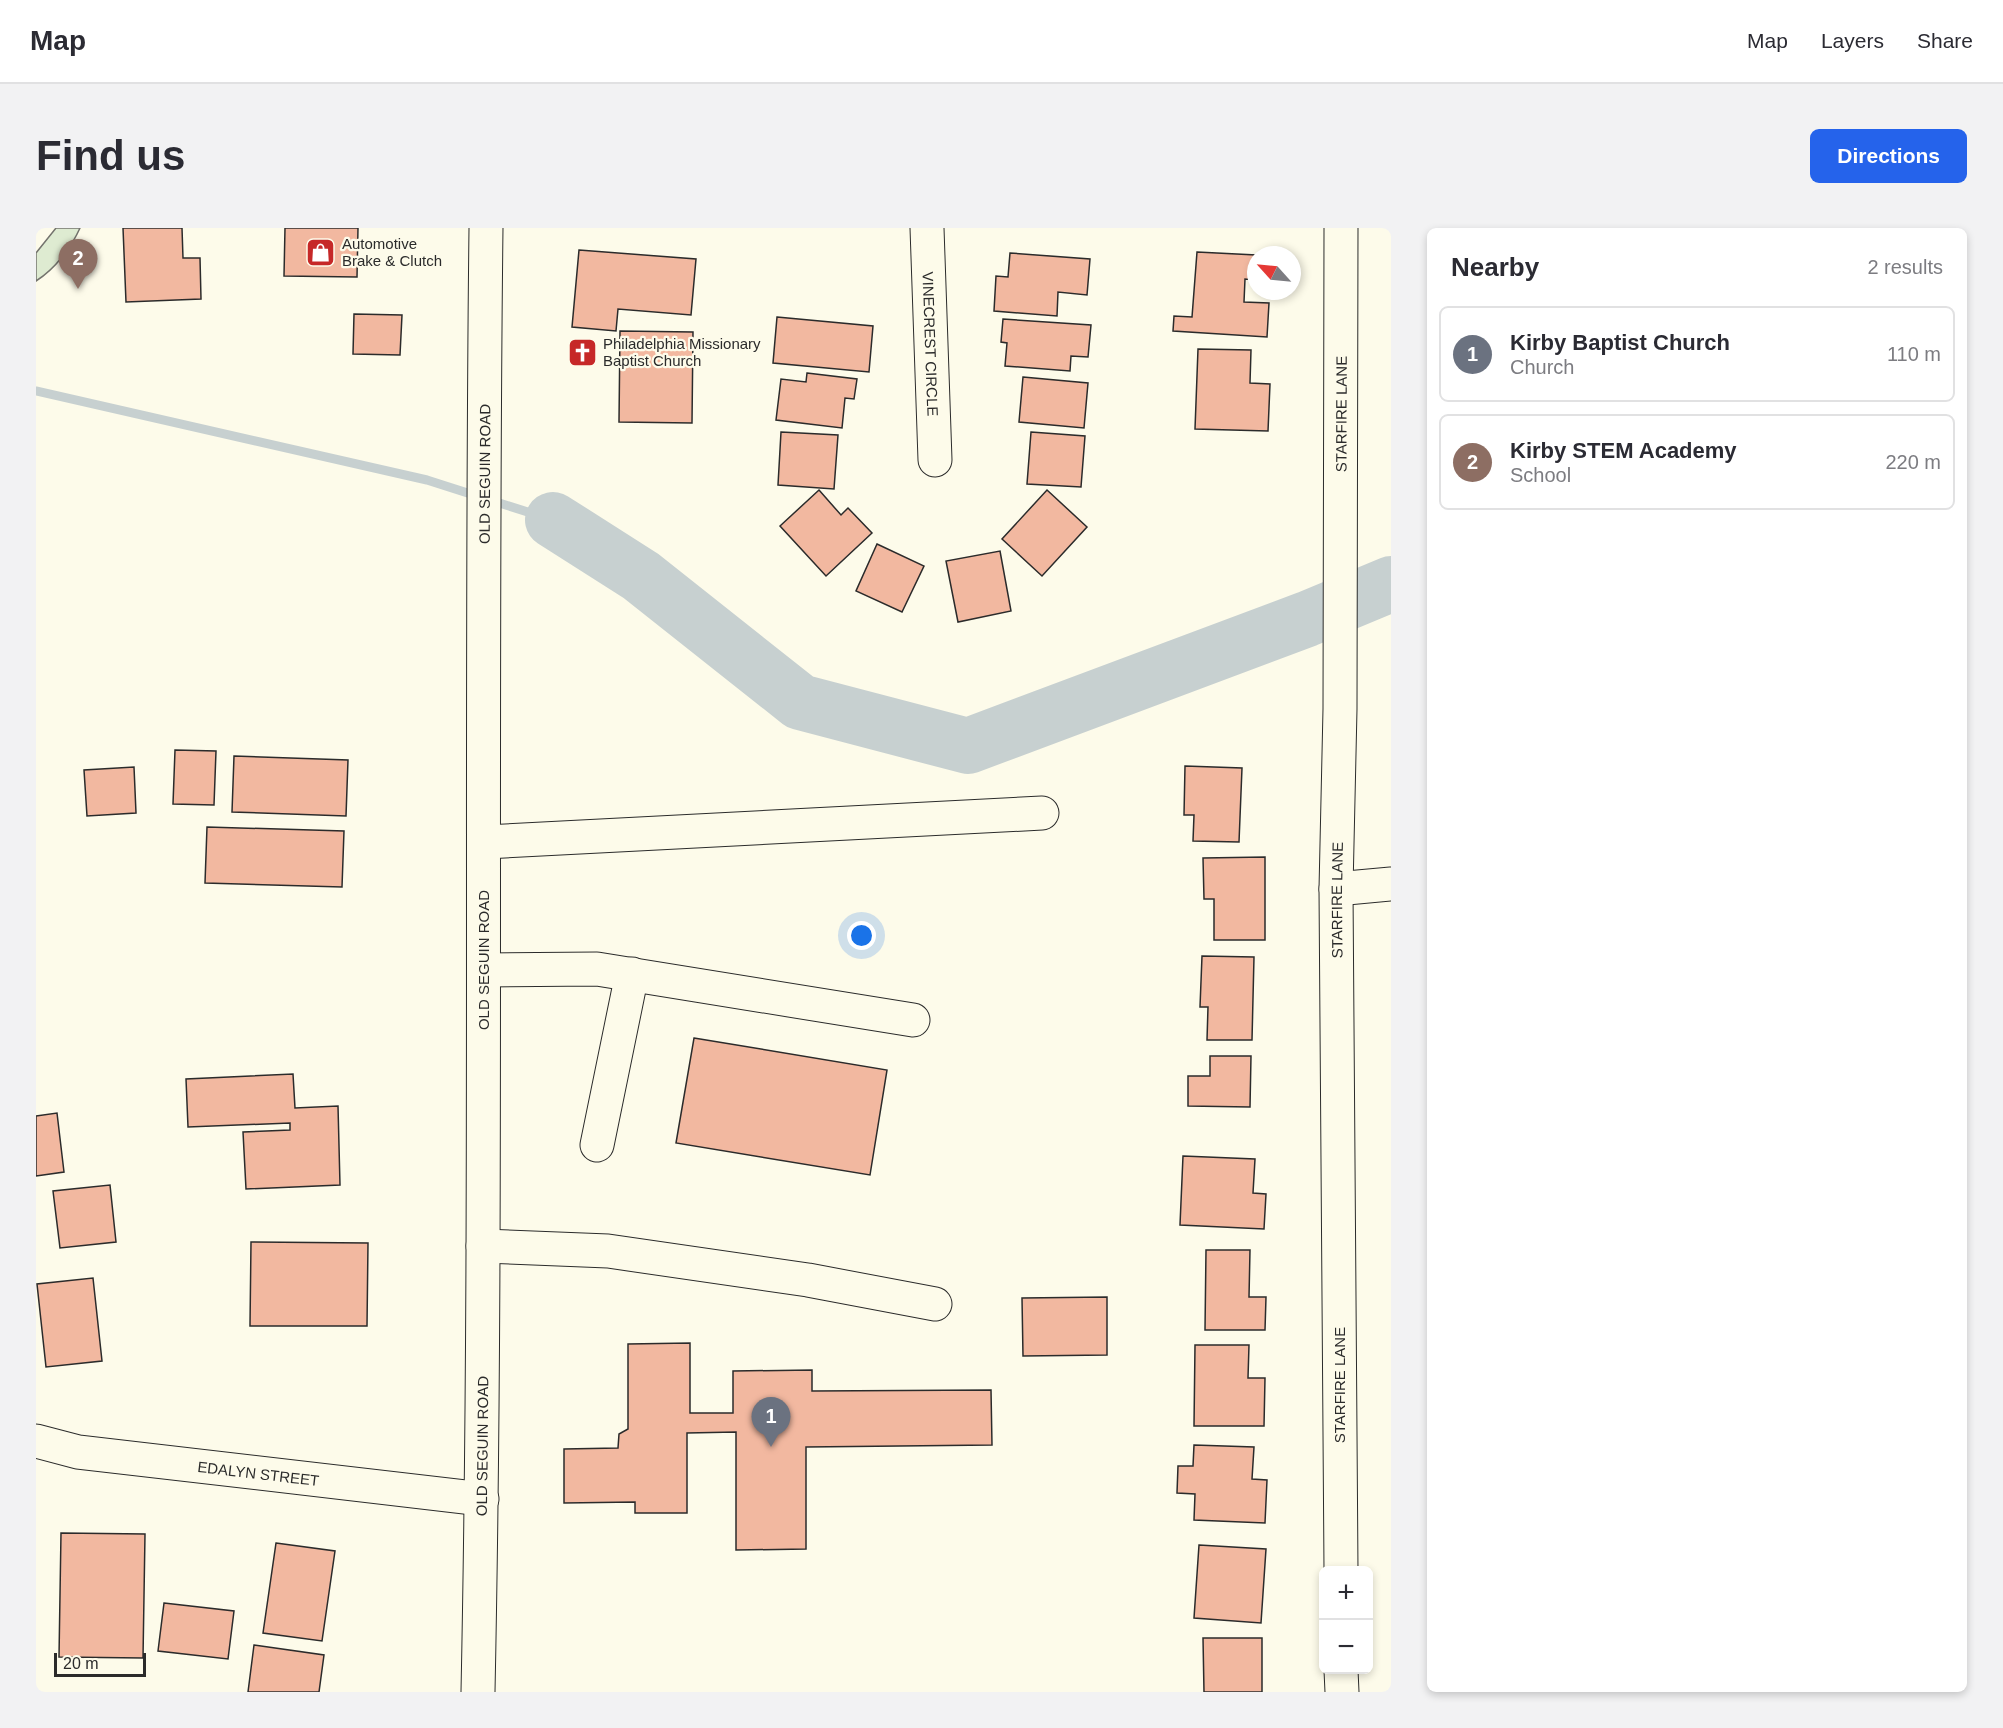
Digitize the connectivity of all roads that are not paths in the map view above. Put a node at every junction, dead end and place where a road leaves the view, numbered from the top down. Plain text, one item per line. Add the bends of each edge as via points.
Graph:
1 (486, 228) edge
2 (927, 228) edge
3 (1341, 228) edge
4 (935, 460) dead end
5 (1042, 813) dead end
6 (485, 842) junction
7 (1391, 884) edge
8 (1336, 889) junction
9 (484, 970) junction
10 (632, 974) junction
11 (914, 1020) dead end
12 (597, 1145) dead end
13 (483, 1246) junction
14 (935, 1304) dead end
15 (36, 1441) edge
16 (482, 1499) junction
17 (1341, 1566) edge
18 (1341, 1674) edge
19 (478, 1692) edge
20 (1342, 1692) edge

1 - 6 street, OLD SEGUIN ROAD
2 - 4 street, VINECREST CIRCLE
3 - 8 street, STARFIRE LANE
5 - 6 street
6 - 9 street, OLD SEGUIN ROAD
7 - 8 street
8 - 17 street, STARFIRE LANE
9 - 10 street via 597,969
9 - 13 street, OLD SEGUIN ROAD
10 - 11 street
10 - 12 street
13 - 14 street via 608,1251 808,1280
13 - 16 street, OLD SEGUIN ROAD
15 - 16 street, EDALYN STREET via 78,1452
16 - 19 street, OLD SEGUIN ROAD
18 - 20 street

